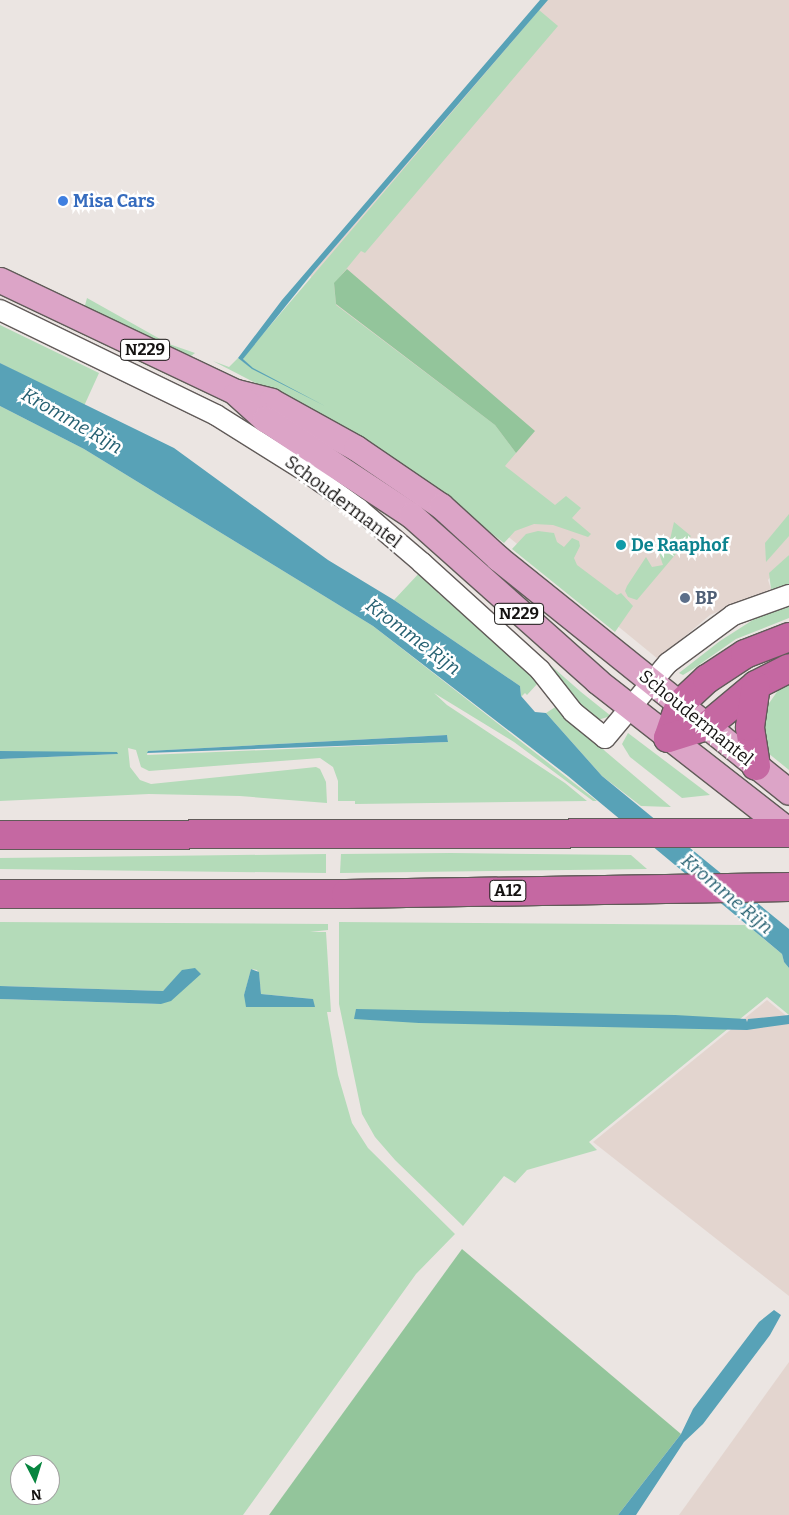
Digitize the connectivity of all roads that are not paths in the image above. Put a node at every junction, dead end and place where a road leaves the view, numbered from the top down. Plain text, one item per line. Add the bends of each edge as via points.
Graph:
1 (1, 284) edge
2 (0, 310) edge
3 (236, 392) junction
4 (789, 595) edge
5 (789, 637) edge
6 (789, 668) edge
7 (652, 681) junction
8 (756, 685) junction
9 (680, 704) junction
10 (632, 708) junction
11 (707, 726) junction
12 (668, 738) junction
13 (756, 766) junction
14 (789, 792) edge
15 (789, 832) edge
16 (0, 835) edge
17 (789, 887) edge
18 (0, 894) edge

1 - 3 main road, Schoudermantel / N229
2 - 10 street, Schoudermantel via 216,415 307,472 359,509 428,569 540,670 573,712 605,738
3 - 7 main road, Schoudermantel / N229 via 271,401 356,448 441,506 506,564
3 - 10 main road, Schoudermantel / N229 via 265,419 411,514 550,642
4 - 7 street via 733,615 668,663
5 - 9 highway via 745,654 707,680
6 - 8 highway
7 - 9 main road, Schoudermantel / N229
7 - 10 street
8 - 11 highway
8 - 13 highway via 750,727
9 - 11 main road, Schoudermantel / N229
9 - 12 highway
10 - 12 main road, Schoudermantel / N229
11 - 12 highway
11 - 13 main road, Schoudermantel / N229
12 - 15 main road, Schoudermantel / N229
13 - 14 main road, Schoudermantel / N229
15 - 16 highway
17 - 18 highway, A12 via 334,894

